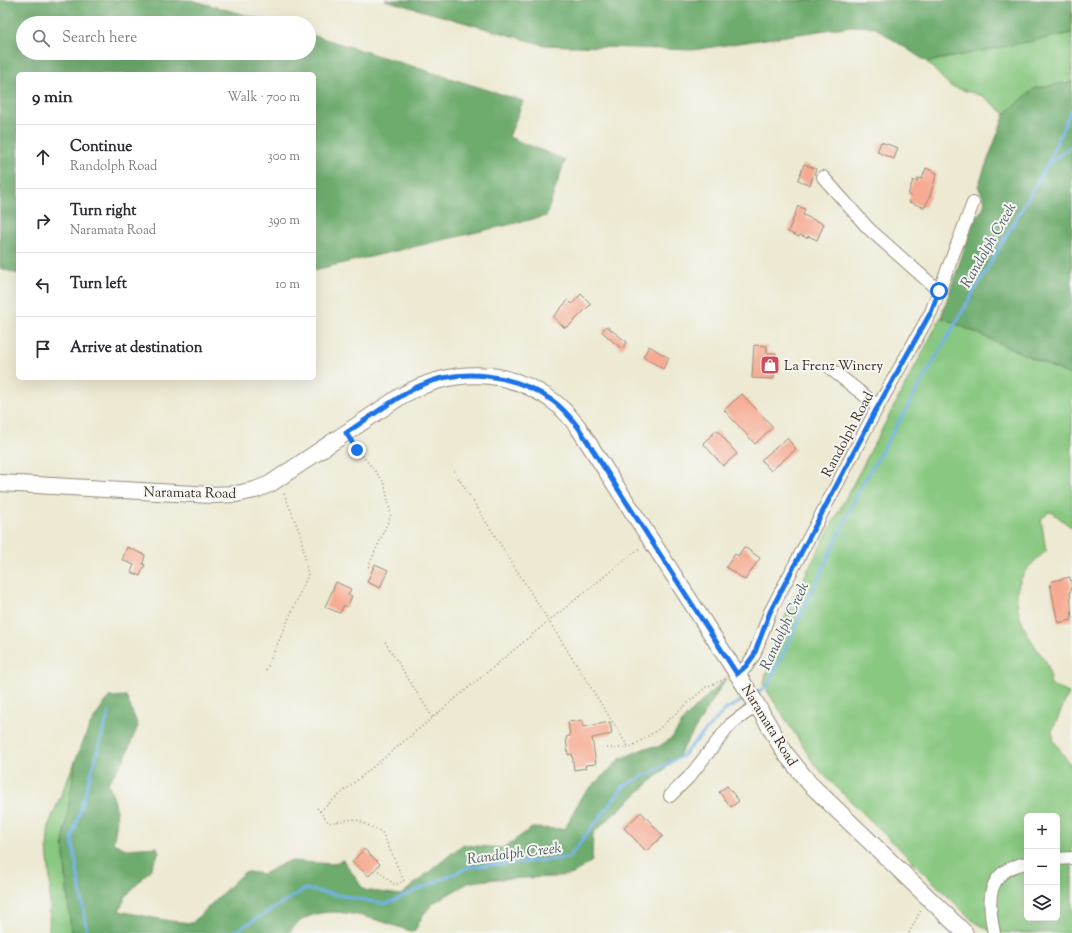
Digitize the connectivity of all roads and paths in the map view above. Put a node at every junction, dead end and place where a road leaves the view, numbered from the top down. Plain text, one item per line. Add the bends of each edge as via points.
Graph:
1 (823, 177) dead end
2 (973, 203) dead end
3 (939, 291) junction
4 (832, 370) dead end
5 (878, 406) junction
6 (346, 433) junction
7 (454, 471) dead end
8 (278, 479) junction
9 (0, 483) edge
10 (651, 539) junction
11 (367, 570) dead end
12 (550, 620) junction
13 (385, 642) dead end
14 (266, 670) dead end
15 (737, 674) junction
16 (757, 705) junction
17 (433, 718) junction
18 (607, 748) dead end
19 (629, 748) junction
20 (670, 796) dead end
21 (318, 808) dead end
22 (320, 811) junction
23 (1072, 858) edge
24 (1060, 859) edge
25 (1024, 863) edge
26 (377, 870) dead end
27 (928, 897) junction
28 (908, 933) edge
29 (965, 933) edge
30 (994, 933) edge

1 - 3 street via 868,228
2 - 3 street, Randolph Road
3 - 5 street, Randolph Road via 931,312
4 - 5 street
5 - 15 street, Randolph Road via 770,612 754,655
6 - 8 main road, Naramata Road
6 - 10 main road, Naramata Road via 401,396 438,379 487,376 511,380 538,391 567,414 597,454
6 - 11 path via 384,482 391,516
7 - 12 path
8 - 9 main road, Naramata Road via 255,490 211,495
8 - 14 path via 301,536 308,574
10 - 12 path
10 - 15 main road, Naramata Road
12 - 17 path
12 - 19 path
13 - 17 path
15 - 16 main road, Naramata Road
15 - 19 path via 706,687 656,732
16 - 20 street via 731,724 689,777
16 - 27 main road, Naramata Road via 785,753 806,779
17 - 22 path
18 - 19 path
21 - 22 path
22 - 26 path via 329,823 356,819 382,832 404,881 395,885
23 - 24 street
25 - 30 street via 1014,865 1002,872 991,890 989,910
27 - 28 path
27 - 29 main road, Naramata Road

